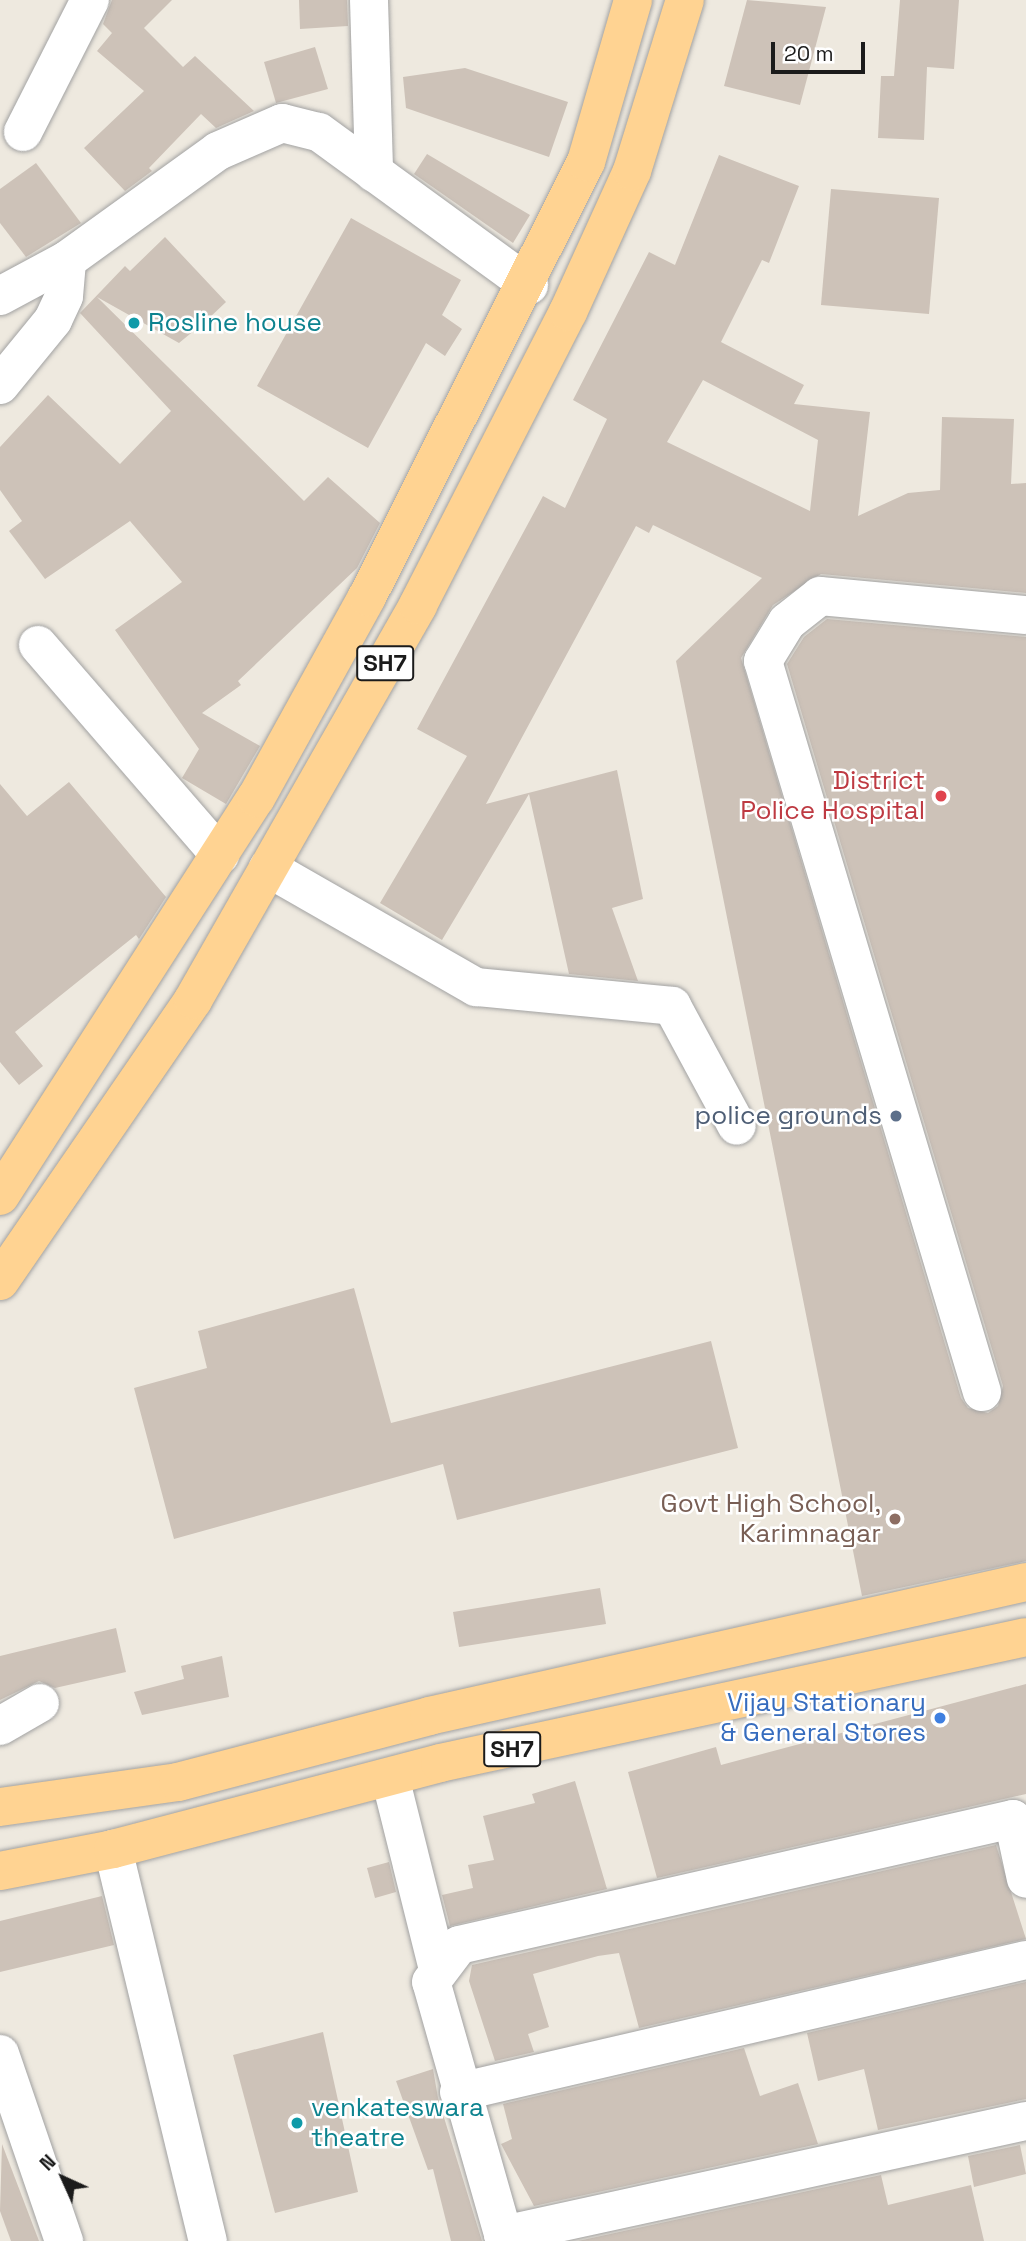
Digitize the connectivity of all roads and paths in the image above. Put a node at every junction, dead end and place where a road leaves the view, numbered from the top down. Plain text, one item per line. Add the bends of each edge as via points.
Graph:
1 (90, 0) edge
2 (369, 0) edge
3 (634, 0) edge
4 (685, 0) edge
5 (23, 132) dead end
6 (374, 173) junction
7 (67, 260) junction
8 (529, 285) junction
9 (0, 296) edge
10 (0, 385) edge
11 (1026, 615) edge
12 (38, 645) dead end
13 (220, 855) junction
14 (268, 868) junction
15 (737, 1126) dead end
16 (1, 1190) edge
17 (0, 1281) edge
18 (982, 1392) dead end
19 (1026, 1582) edge
20 (1026, 1637) edge
21 (40, 1703) dead end
22 (0, 1726) edge
23 (390, 1777) junction
24 (0, 1807) edge
25 (113, 1849) junction
26 (0, 1871) edge
27 (1026, 1879) edge
28 (1026, 1960) edge
29 (437, 1965) junction
30 (0, 2054) edge
31 (459, 2092) junction
32 (1026, 2121) edge
33 (504, 2238) edge
34 (64, 2241) edge
35 (208, 2241) edge

1 - 5 street
2 - 6 street
3 - 8 main road, SH7 via 586,162
4 - 14 main road, SH7 via 632,171 568,312 418,605
6 - 7 street via 319,132 282,123 218,151
6 - 8 street
7 - 9 street
7 - 10 street via 64,296 53,320
8 - 13 main road, SH7 via 367,597
11 - 18 street via 820,596 787,622 763,661
12 - 13 street
13 - 16 main road, SH7
14 - 15 street via 477,987 672,1006
14 - 17 main road, SH7 via 193,1000
19 - 24 main road, SH7 via 429,1716 178,1782
20 - 23 main road, SH7
21 - 22 street
23 - 25 main road, SH7
23 - 29 street
25 - 26 main road, SH7
25 - 35 street
27 - 29 street via 1013,1819 459,1945
28 - 31 street
29 - 31 street via 431,1982
30 - 34 street
31 - 33 street
32 - 33 street

